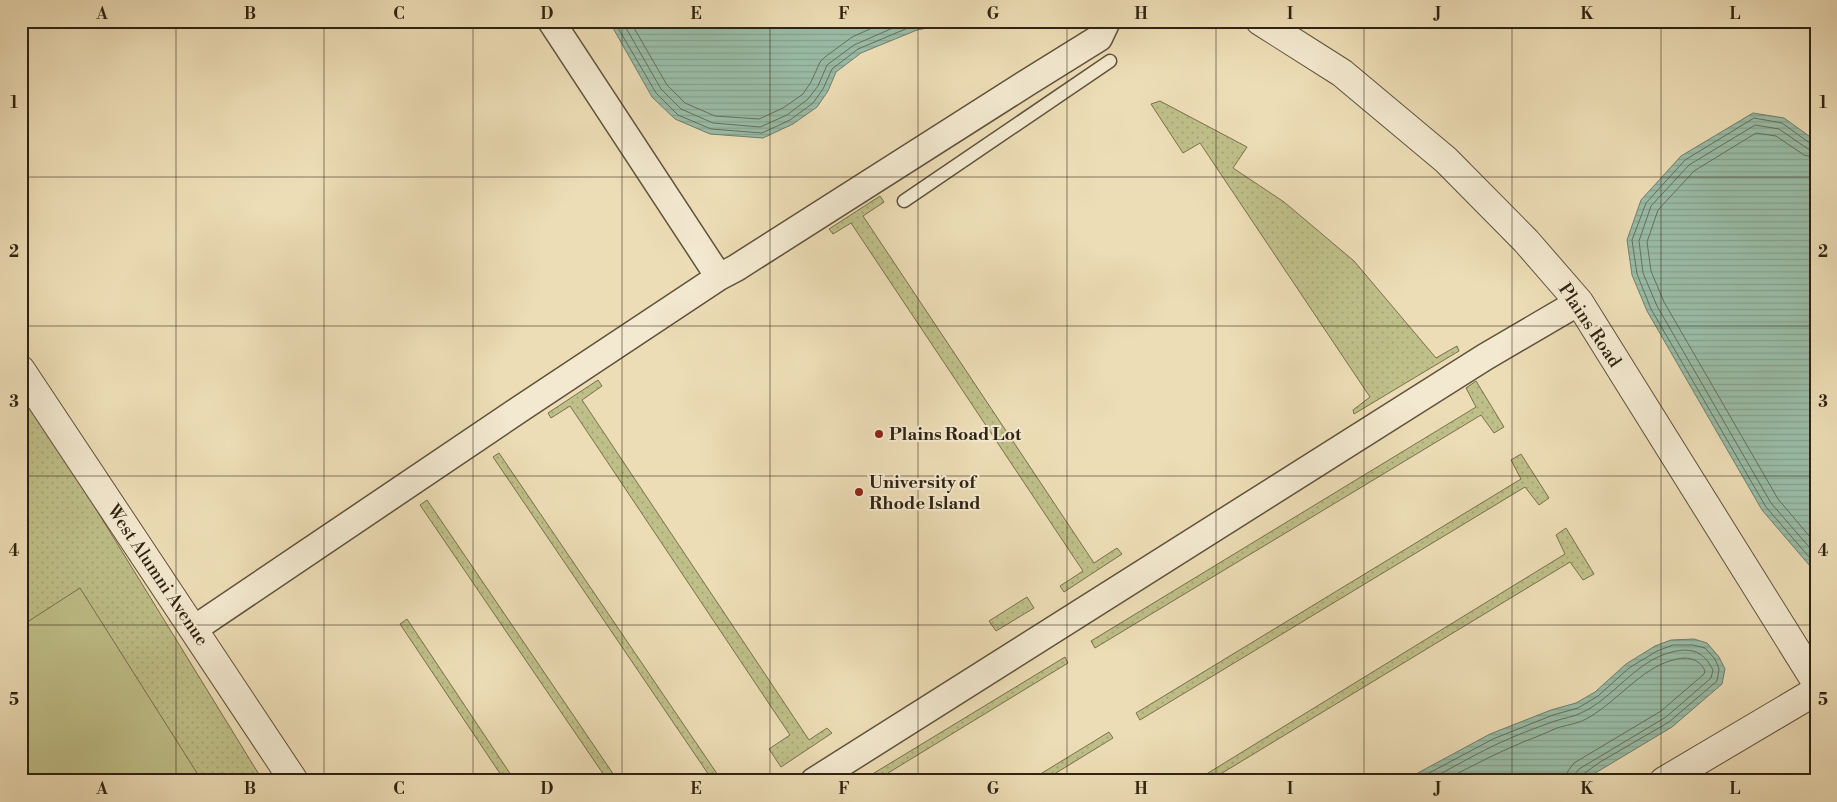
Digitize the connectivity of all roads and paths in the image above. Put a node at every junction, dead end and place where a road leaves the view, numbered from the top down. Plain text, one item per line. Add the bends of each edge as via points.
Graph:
1 (551, 21) edge
2 (1107, 21) edge
3 (1260, 21) edge
4 (1110, 61) dead end
5 (904, 201) dead end
6 (719, 277) junction
7 (1578, 302) junction
8 (21, 370) edge
9 (194, 629) junction
10 (1816, 682) edge
11 (1816, 691) edge
12 (294, 781) edge
13 (814, 781) edge
14 (1664, 781) edge

1 - 6 street
2 - 6 street via 1099,38
3 - 7 street, Plains Road via 1342,73 1446,160 1526,241
4 - 5 lane
6 - 9 street
7 - 10 street, Plains Road
7 - 13 street
8 - 9 street, West Alumni Avenue
9 - 12 street, West Alumni Avenue
11 - 14 street

